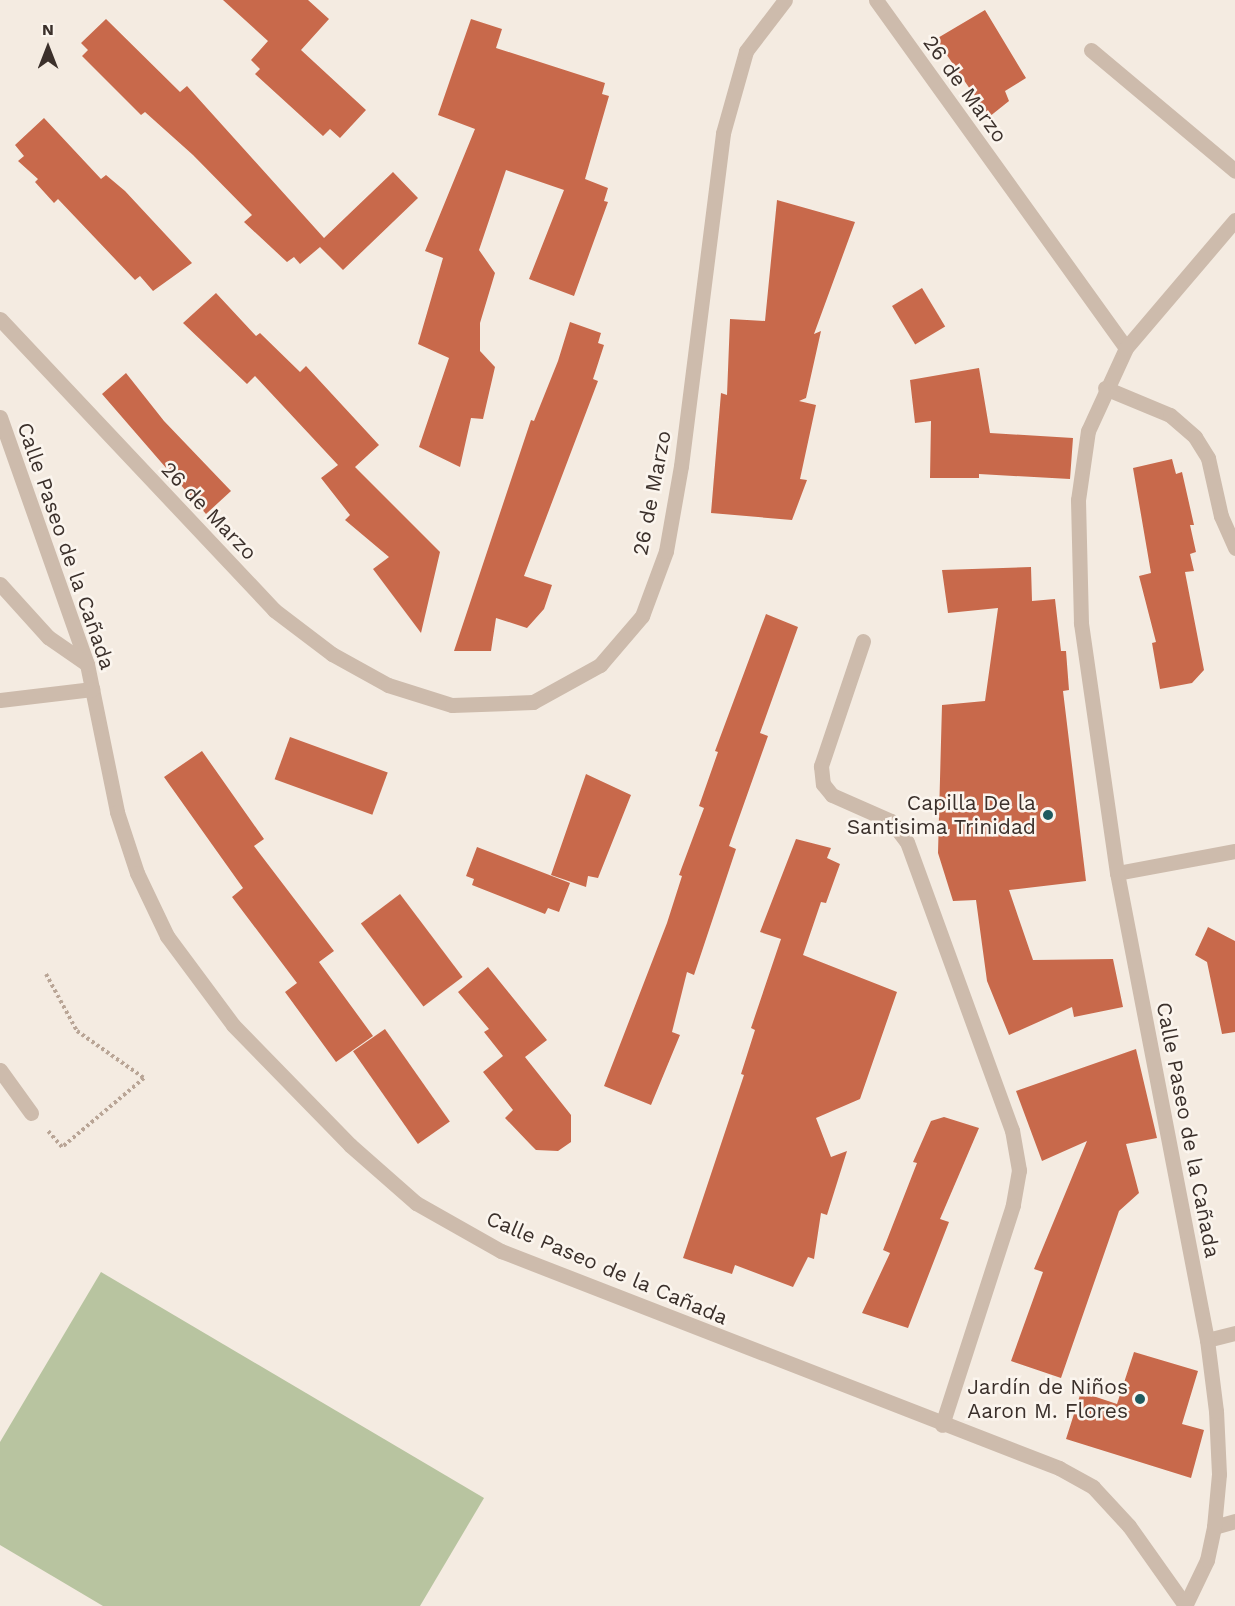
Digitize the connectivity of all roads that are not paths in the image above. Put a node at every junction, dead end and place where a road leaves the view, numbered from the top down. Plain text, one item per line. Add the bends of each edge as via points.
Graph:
1 (785, 0) edge
2 (876, 0) edge
3 (1091, 50) dead end
4 (1235, 171) edge
5 (1235, 220) edge
6 (0, 319) edge
7 (1126, 348) junction
8 (1105, 388) junction
9 (0, 417) edge
10 (1235, 548) edge
11 (0, 584) edge
12 (862, 641) dead end
13 (87, 664) junction
14 (92, 689) junction
15 (0, 700) edge
16 (1235, 851) edge
17 (1117, 873) junction
18 (0, 1070) edge
19 (31, 1113) road end
20 (1235, 1333) edge
21 (1207, 1340) junction
22 (942, 1425) junction
23 (1235, 1521) edge
24 (1214, 1527) junction
25 (1185, 1606) edge

1 - 6 street, 26 de Marzo via 746,51 723,133 681,466 666,551 642,616 600,665 533,702 452,705 388,684 332,654 274,610
2 - 7 street, 26 de Marzo
3 - 4 street
5 - 7 street, Calle Paseo de la Cañada
7 - 8 street, Calle Paseo de la Cañada
8 - 10 street via 1170,415 1195,437 1209,458 1221,516
8 - 17 street, Calle Paseo de la Cañada via 1088,431 1078,500 1081,623
9 - 13 street, Calle Paseo de la Cañada
11 - 13 street via 48,637
12 - 22 street via 821,766 823,784 832,795 891,821 908,842 1012,1130 1018,1170 1013,1205
13 - 14 street, Calle Paseo de la Cañada
14 - 15 street
14 - 22 street, Calle Paseo de la Cañada via 117,812 137,873 167,936 233,1025 350,1145 416,1203 501,1251
16 - 17 street
17 - 21 street, Calle Paseo de la Cañada
18 - 19 street
20 - 21 street
21 - 24 street, Calle Paseo de la Cañada via 1219,1474
22 - 25 street, Calle Paseo de la Cañada via 1059,1468 1093,1487 1129,1526
23 - 24 street
24 - 25 street, Calle Paseo de la Cañada via 1207,1560

